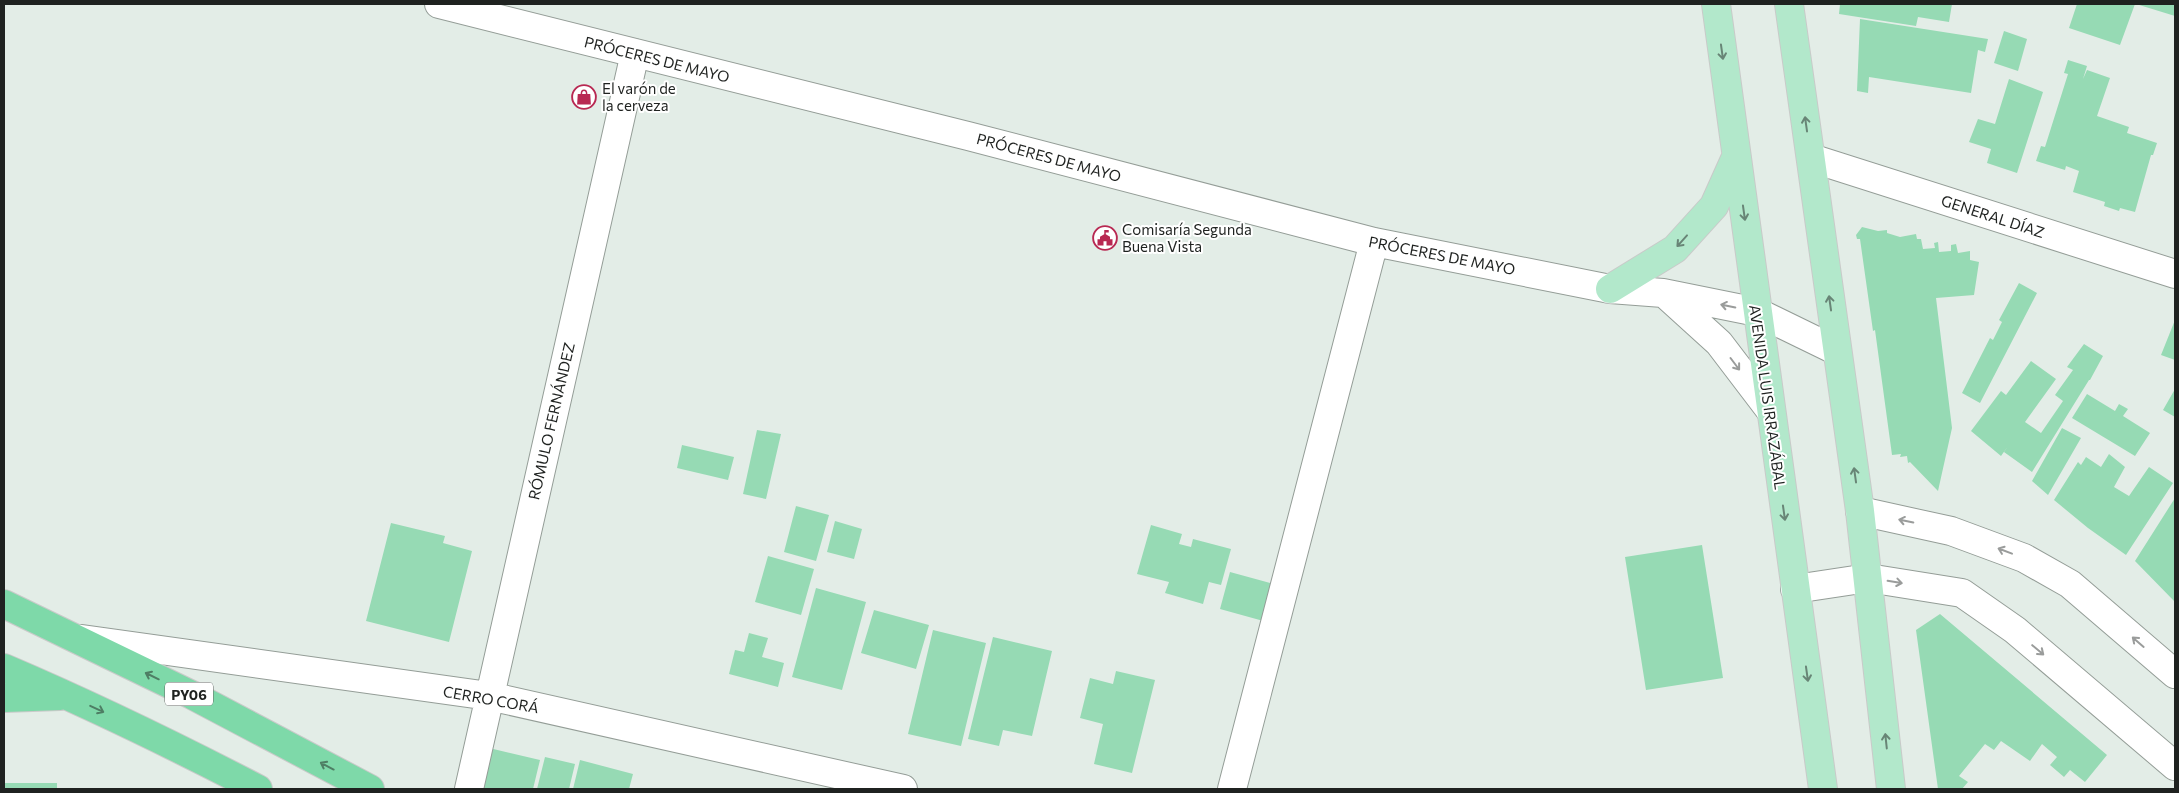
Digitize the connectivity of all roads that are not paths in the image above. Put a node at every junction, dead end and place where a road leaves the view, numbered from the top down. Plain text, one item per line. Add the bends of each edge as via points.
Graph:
1 (439, 4) edge
2 (1716, 4) edge
3 (1789, 4) edge
4 (635, 53) junction
5 (1736, 158) junction
6 (1811, 158) junction
7 (1374, 242) junction
8 (2175, 274) edge
9 (1610, 288) junction
10 (1664, 292) junction
11 (1757, 312) junction
12 (1837, 351) junction
13 (1770, 410) junction
14 (1860, 511) junction
15 (1868, 578) junction
16 (1795, 589) junction
17 (4, 604) edge
18 (74, 638) junction
19 (4, 668) edge
20 (2175, 674) edge
21 (70, 696) junction
22 (489, 696) junction
23 (4, 698) edge
24 (2175, 766) edge
25 (258, 789) edge
26 (370, 789) edge
27 (469, 789) edge
28 (903, 789) edge
29 (1232, 789) edge
30 (1823, 789) edge
31 (1891, 789) edge

1 - 4 street, PRÓCERES DE MAYO
2 -> 5 main road, AVENIDA LUIS IRRAZÁBAL
6 -> 3 main road
4 - 7 street, PRÓCERES DE MAYO
4 - 22 street, RÓMULO FERNÁNDEZ
5 -> 9 main road via 1714,206 1675,249
5 -> 11 main road, AVENIDA LUIS IRRAZÁBAL
6 - 8 street, GENERAL DÍAZ
12 -> 6 main road
7 - 9 street, PRÓCERES DE MAYO
7 - 29 street
9 - 10 street, PRÓCERES DE MAYO
11 -> 10 street, PRÓCERES DE MAYO
10 -> 13 street via 1719,343
11 - 12 street, PRÓCERES DE MAYO
11 - 13 main road, AVENIDA LUIS IRRAZÁBAL
14 -> 12 main road
13 -> 16 main road, AVENIDA LUIS IRRAZÁBAL
14 - 15 main road
20 -> 14 street via 2070,584 2024,558 1951,531
15 - 16 street
15 -> 24 street via 1962,593 2015,630
31 -> 15 main road
16 -> 30 main road, AVENIDA LUIS IRRAZÁBAL
17 - 18 highway, PY06
18 - 22 street, CERRO CORÁ
26 -> 18 highway, PY06 via 192,695
19 - 21 highway
21 - 23 highway
21 -> 25 highway
22 - 27 street, RÓMULO FERNÁNDEZ
22 - 28 street, CERRO CORÁ

